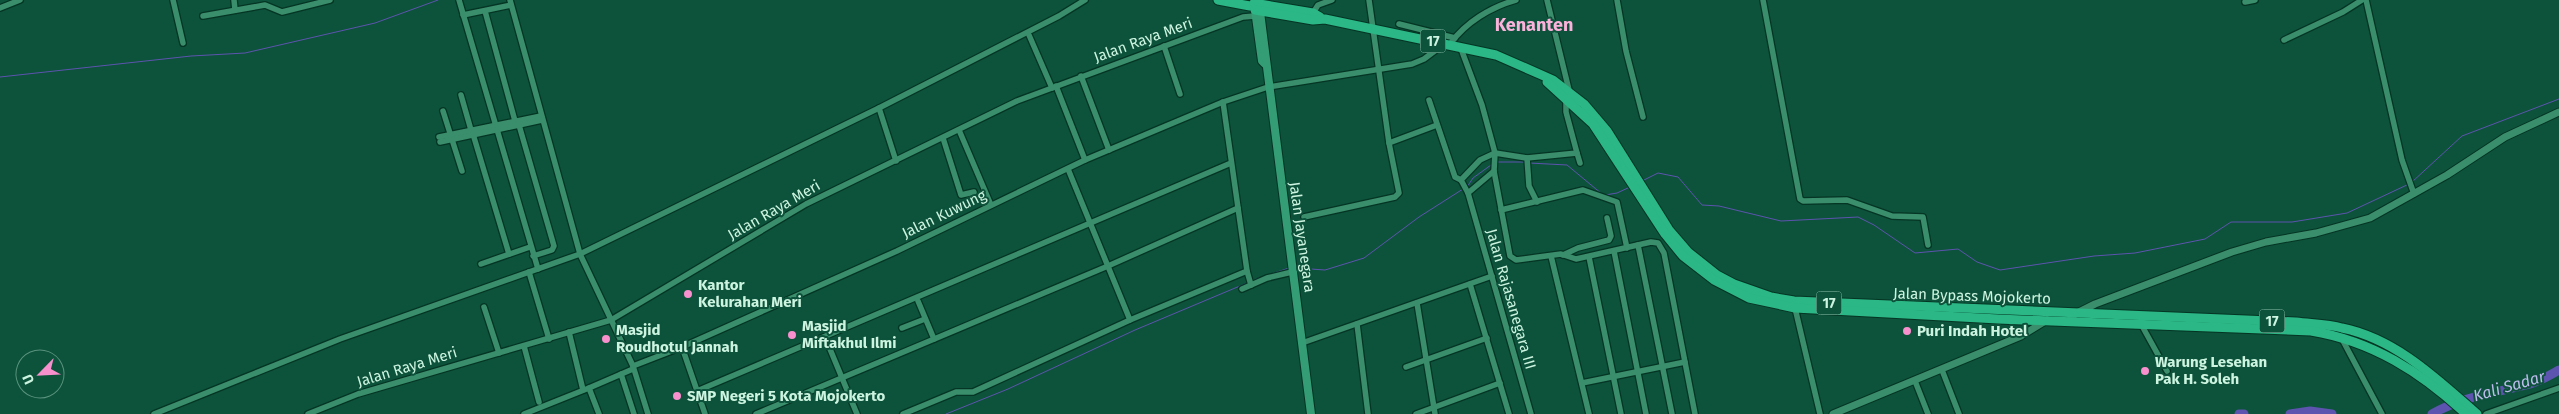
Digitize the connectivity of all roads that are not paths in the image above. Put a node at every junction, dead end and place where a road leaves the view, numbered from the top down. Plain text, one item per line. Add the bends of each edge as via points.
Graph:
1 (20, 0) edge
2 (174, 0) edge
3 (234, 0) edge
4 (301, 0) edge
5 (330, 0) edge
6 (459, 0) edge
7 (1085, 0) edge
8 (1218, 0) edge
9 (1332, 0) edge
10 (1370, 0) edge
11 (1516, 0) edge
12 (1547, 0) edge
13 (1617, 0) edge
14 (1763, 0) edge
15 (2255, 0) edge
16 (2362, 0) edge
17 (2366, 0) edge
18 (2245, 2) dead end
19 (508, 4) edge
20 (302, 7) junction
21 (1255, 7) edge
22 (0, 8) edge
23 (235, 10) junction
24 (485, 10) junction
25 (1313, 14) junction
26 (464, 15) junction
27 (203, 16) dead end
28 (1325, 19) junction
29 (1398, 24) dead end
30 (1373, 28) junction
31 (1029, 35) dead end
32 (2284, 40) dead end
33 (1450, 42) junction
34 (182, 43) dead end
35 (1164, 46) junction
36 (1460, 46) junction
37 (1378, 69) junction
38 (1081, 76) junction
39 (1054, 87) junction
40 (1268, 87) junction
41 (461, 94) dead end
42 (1180, 94) dead end
43 (1568, 94) junction
44 (1429, 100) dead end
45 (1223, 102) junction
46 (878, 108) junction
47 (443, 111) dead end
48 (2559, 112) edge
49 (1643, 116) dead end
50 (542, 118) junction
51 (517, 123) junction
52 (1437, 125) junction
53 (495, 127) junction
54 (959, 130) junction
55 (472, 132) junction
56 (452, 137) junction
57 (943, 138) junction
58 (440, 140) dead end
59 (1389, 143) junction
60 (1108, 150) junction
61 (1577, 153) junction
62 (1495, 156) junction
63 (1527, 159) junction
64 (1085, 160) junction
65 (896, 161) junction
66 (1231, 163) junction
67 (1580, 163) dead end
68 (1494, 168) junction
69 (1068, 169) junction
70 (462, 171) dead end
71 (1462, 181) junction
72 (2412, 191) junction
73 (974, 192) dead end
74 (1467, 192) junction
75 (1642, 193) junction
76 (1537, 202) junction
77 (991, 205) junction
78 (1238, 208) junction
79 (1501, 210) junction
80 (1304, 217) dead end
81 (1608, 218) dead end
82 (1091, 224) junction
83 (1638, 245) junction
84 (1928, 245) dead end
85 (530, 247) junction
86 (1627, 248) junction
87 (1614, 251) junction
88 (509, 254) junction
89 (580, 254) junction
90 (1563, 255) junction
91 (533, 256) junction
92 (1551, 256) junction
93 (1589, 257) junction
94 (481, 264) dead end
95 (1108, 266) junction
96 (538, 269) junction
97 (1292, 271) junction
98 (529, 272) junction
99 (1248, 273) junction
100 (1492, 276) junction
101 (1250, 284) junction
102 (1470, 284) junction
103 (1242, 289) dead end
104 (918, 301) dead end
105 (1417, 303) junction
106 (484, 307) dead end
107 (1795, 308) junction
108 (2056, 313) junction
109 (2072, 317) junction
110 (925, 318) junction
111 (611, 320) junction
112 (1130, 320) junction
113 (2048, 320) junction
114 (1356, 324) junction
115 (2141, 324) junction
116 (902, 328) dead end
117 (569, 332) junction
118 (825, 337) junction
119 (2341, 337) junction
120 (549, 338) junction
121 (1487, 338) junction
122 (934, 339) junction
123 (1302, 343) junction
124 (524, 346) junction
125 (682, 347) junction
126 (499, 353) junction
127 (1427, 360) junction
128 (1685, 362) junction
129 (1406, 367) dead end
130 (1662, 367) junction
131 (633, 368) junction
132 (1942, 370) junction
133 (1638, 372) junction
134 (2167, 372) dead end
135 (622, 374) junction
136 (1613, 377) junction
137 (842, 378) junction
138 (1915, 381) junction
139 (1500, 383) junction
140 (1582, 383) junction
141 (2559, 388) edge
142 (586, 389) junction
143 (697, 391) junction
144 (2448, 393) junction
145 (539, 402) dead end
146 (1434, 407) junction
147 (1848, 411) edge
148 (2469, 412) edge
149 (2497, 412) edge
150 (154, 414) edge
151 (308, 414) edge
152 (524, 414) edge
153 (599, 414) edge
154 (634, 414) edge
155 (648, 414) edge
156 (705, 414) edge
157 (756, 414) edge
158 (857, 414) edge
159 (903, 414) edge
160 (1311, 414) edge
161 (1368, 414) edge
162 (1416, 414) edge
163 (1435, 414) edge
164 (1509, 414) edge
165 (1531, 414) edge
166 (1590, 414) edge
167 (1620, 414) edge
168 (1646, 414) edge
169 (1672, 414) edge
170 (1695, 414) edge
171 (1820, 414) edge
172 (1833, 414) edge
173 (1928, 414) edge
174 (1959, 414) edge
175 (2382, 414) edge
176 (2486, 414) edge

1 - 22 street
2 - 34 street
3 - 23 street
4 - 20 street
5 - 20 street
6 - 26 street
7 - 46 street
8 - 21 highway, Jalan Bypass Mojokerto / 17
9 - 25 street via 1318,5
10 - 30 street
11 - 33 street, Jalan Kuwung via 1489,10
12 - 43 street
13 - 49 street
14 - 84 street via 1800,199 1847,200 1892,216 1922,217
15 - 18 street
16 - 32 street
17 - 72 street
19 - 24 street
19 - 50 street
20 - 23 street via 282,12 265,5
21 - 25 highway, Jalan Bypass Mojokerto / 17
21 - 28 highway, Jalan Bypass Mojokerto / 17
21 - 35 street, Jalan Raya Meri
21 - 40 main road, Jalan Jayanegara via 1268,60 1265,64
23 - 27 street
24 - 26 street
24 - 51 street
25 - 28 highway, Jalan Bypass Mojokerto / 17
26 - 53 street
28 - 30 highway, Jalan Bypass Mojokerto / 17
29 - 33 street
30 - 33 highway, Jalan Bypass Mojokerto / 17
30 - 37 street
31 - 39 street
33 - 36 highway, Jalan Bypass Mojokerto / 17
33 - 37 street, Jalan Kuwung via 1419,61
35 - 38 street, Jalan Raya Meri
35 - 42 street
36 - 43 highway, Jalan Bypass Mojokerto / 17 via 1510,60
36 - 62 street via 1484,112
37 - 40 street, Jalan Kuwung
37 - 59 street
38 - 39 street, Jalan Raya Meri
38 - 60 street
39 - 54 street, Jalan Raya Meri
39 - 64 street
40 - 45 street, Jalan Kuwung
40 - 97 main road, Jalan Jayanegara
41 - 55 street
43 - 61 street via 1566,109
43 - 75 highway, Jalan Bypass Mojokerto / 17
44 - 52 street, Jalan Rajasanegara III
45 - 60 street, Jalan Kuwung
45 - 66 street
46 - 65 street
46 - 89 street
47 - 56 street
48 - 72 street via 2505,137
50 - 51 street
50 - 89 street
51 - 53 street
51 - 91 street via 554,246 552,250
52 - 59 street
52 - 71 street, Jalan Rajasanegara III via 1455,177
53 - 55 street
53 - 85 street
54 - 57 street, Jalan Raya Meri
54 - 77 street
55 - 56 street
55 - 88 street
56 - 58 street
56 - 70 street
57 - 65 street, Jalan Raya Meri
57 - 73 street via 961,195
59 - 80 street via 1400,190 1397,196
60 - 64 street, Jalan Kuwung
61 - 63 street
61 - 67 street
62 - 63 street
62 - 68 street
62 - 71 street via 1480,160
63 - 76 street via 1529,186
64 - 69 street, Jalan Kuwung
65 - 111 street, Jalan Raya Meri via 797,209
66 - 78 street
66 - 82 street
68 - 74 street
68 - 79 street
69 - 77 street, Jalan Kuwung
69 - 82 street
71 - 74 street, Jalan Rajasanegara III
72 - 109 street via 2370,218 2232,252 2095,304
74 - 100 street, Jalan Rajasanegara III
75 - 107 highway, Jalan Bypass Mojokerto / 17 via 1673,245 1701,271 1749,298
75 - 108 highway, Jalan Bypass Mojokerto / 17 via 1669,230 1698,261 1734,284 1770,297 1794,301
76 - 79 street
76 - 86 street via 1583,190 1617,202
77 - 125 street, Jalan Kuwung via 897,251
78 - 95 street
78 - 99 street
79 - 92 street via 1512,258
81 - 90 street via 1609,240
82 - 95 street
82 - 118 street
83 - 86 street
83 - 128 street via 1654,242 1662,249
83 - 130 street
85 - 88 street
85 - 91 street
86 - 87 street
87 - 93 street
87 - 133 street
88 - 94 street
89 - 96 street
89 - 111 street
90 - 92 street
90 - 93 street via 1573,259
91 - 96 street
92 - 140 street
93 - 136 street
95 - 112 street
95 - 122 street
96 - 98 street
97 - 101 street
97 - 123 main road, Jalan Jayanegara
98 - 120 street
98 - 150 street via 332,342
99 - 101 street
99 - 112 street
100 - 102 street
100 - 165 street, Jalan Rajasanegara III
101 - 103 street
102 - 105 street
102 - 121 street
104 - 110 street
105 - 114 street
105 - 127 street
106 - 126 street
107 - 113 highway, Jalan Bypass Mojokerto / 17
107 - 171 street
108 - 109 highway, Jalan Bypass Mojokerto / 17
108 - 113 street
109 - 113 highway, Jalan Bypass Mojokerto / 17
109 - 115 highway, Jalan Bypass Mojokerto / 17
109 - 144 highway, Jalan Bypass Mojokerto / 17 via 2296,322 2343,328 2397,350 2429,371
110 - 116 street
110 - 122 street
111 - 117 street, Jalan Raya Meri
111 - 131 street
112 - 159 street via 973,392 956,392
113 - 132 street via 2021,336
114 - 123 street
114 - 161 street
115 - 119 highway, Jalan Bypass Mojokerto / 17 via 2311,330
115 - 134 street
117 - 120 street, Jalan Raya Meri
117 - 142 street
118 - 137 street
118 - 143 street
119 - 144 highway, Jalan Bypass Mojokerto / 17 via 2405,365
119 - 175 street
120 - 124 street, Jalan Raya Meri
121 - 127 street
121 - 139 street
122 - 137 street
123 - 160 main road, Jalan Jayanegara
124 - 126 street, Jalan Raya Meri
124 - 145 street
125 - 131 street, Jalan Kuwung
125 - 143 street
126 - 151 street, Jalan Raya Meri via 358,394
127 - 129 street
127 - 146 street
128 - 130 street
128 - 170 street
130 - 133 street
130 - 169 street
131 - 135 street, Jalan Kuwung
131 - 155 street
132 - 138 street
132 - 174 street
133 - 136 street
133 - 168 street
135 - 142 street, Jalan Kuwung
135 - 154 street
136 - 140 street
136 - 167 street
137 - 157 street
137 - 158 street
138 - 147 street
138 - 173 street
139 - 146 street
139 - 164 street
140 - 166 street
141 - 149 street
142 - 152 street, Jalan Kuwung
142 - 153 street
143 - 156 street
144 - 148 highway, Jalan Bypass Mojokerto / 17
146 - 162 street
146 - 163 street
147 - 172 street
149 - 176 street

